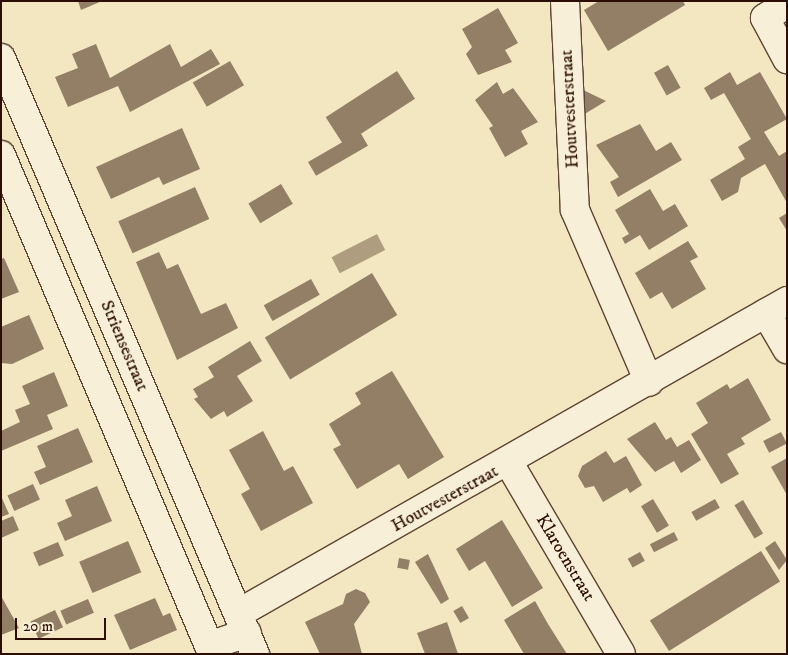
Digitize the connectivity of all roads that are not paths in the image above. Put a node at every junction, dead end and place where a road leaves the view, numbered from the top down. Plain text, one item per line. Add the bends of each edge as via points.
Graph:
1 (565, 1) edge
2 (787, 4) edge
3 (1, 58) edge
4 (787, 59) edge
5 (1, 155) edge
6 (776, 307) edge
7 (787, 349) edge
8 (649, 382) junction
9 (509, 463) junction
10 (247, 633) edge
11 (622, 654) edge

1 - 8 street, Houtvesterstraat via 574,210
2 - 4 street via 766,18
3 - 10 street, Striensestraat
5 - 10 street via 209,646
6 - 7 street, Houtvesterstraat
6 - 8 street, Houtvesterstraat
8 - 9 street, Houtvesterstraat
9 - 10 street, Houtvesterstraat
9 - 11 street, Klaroenstraat

